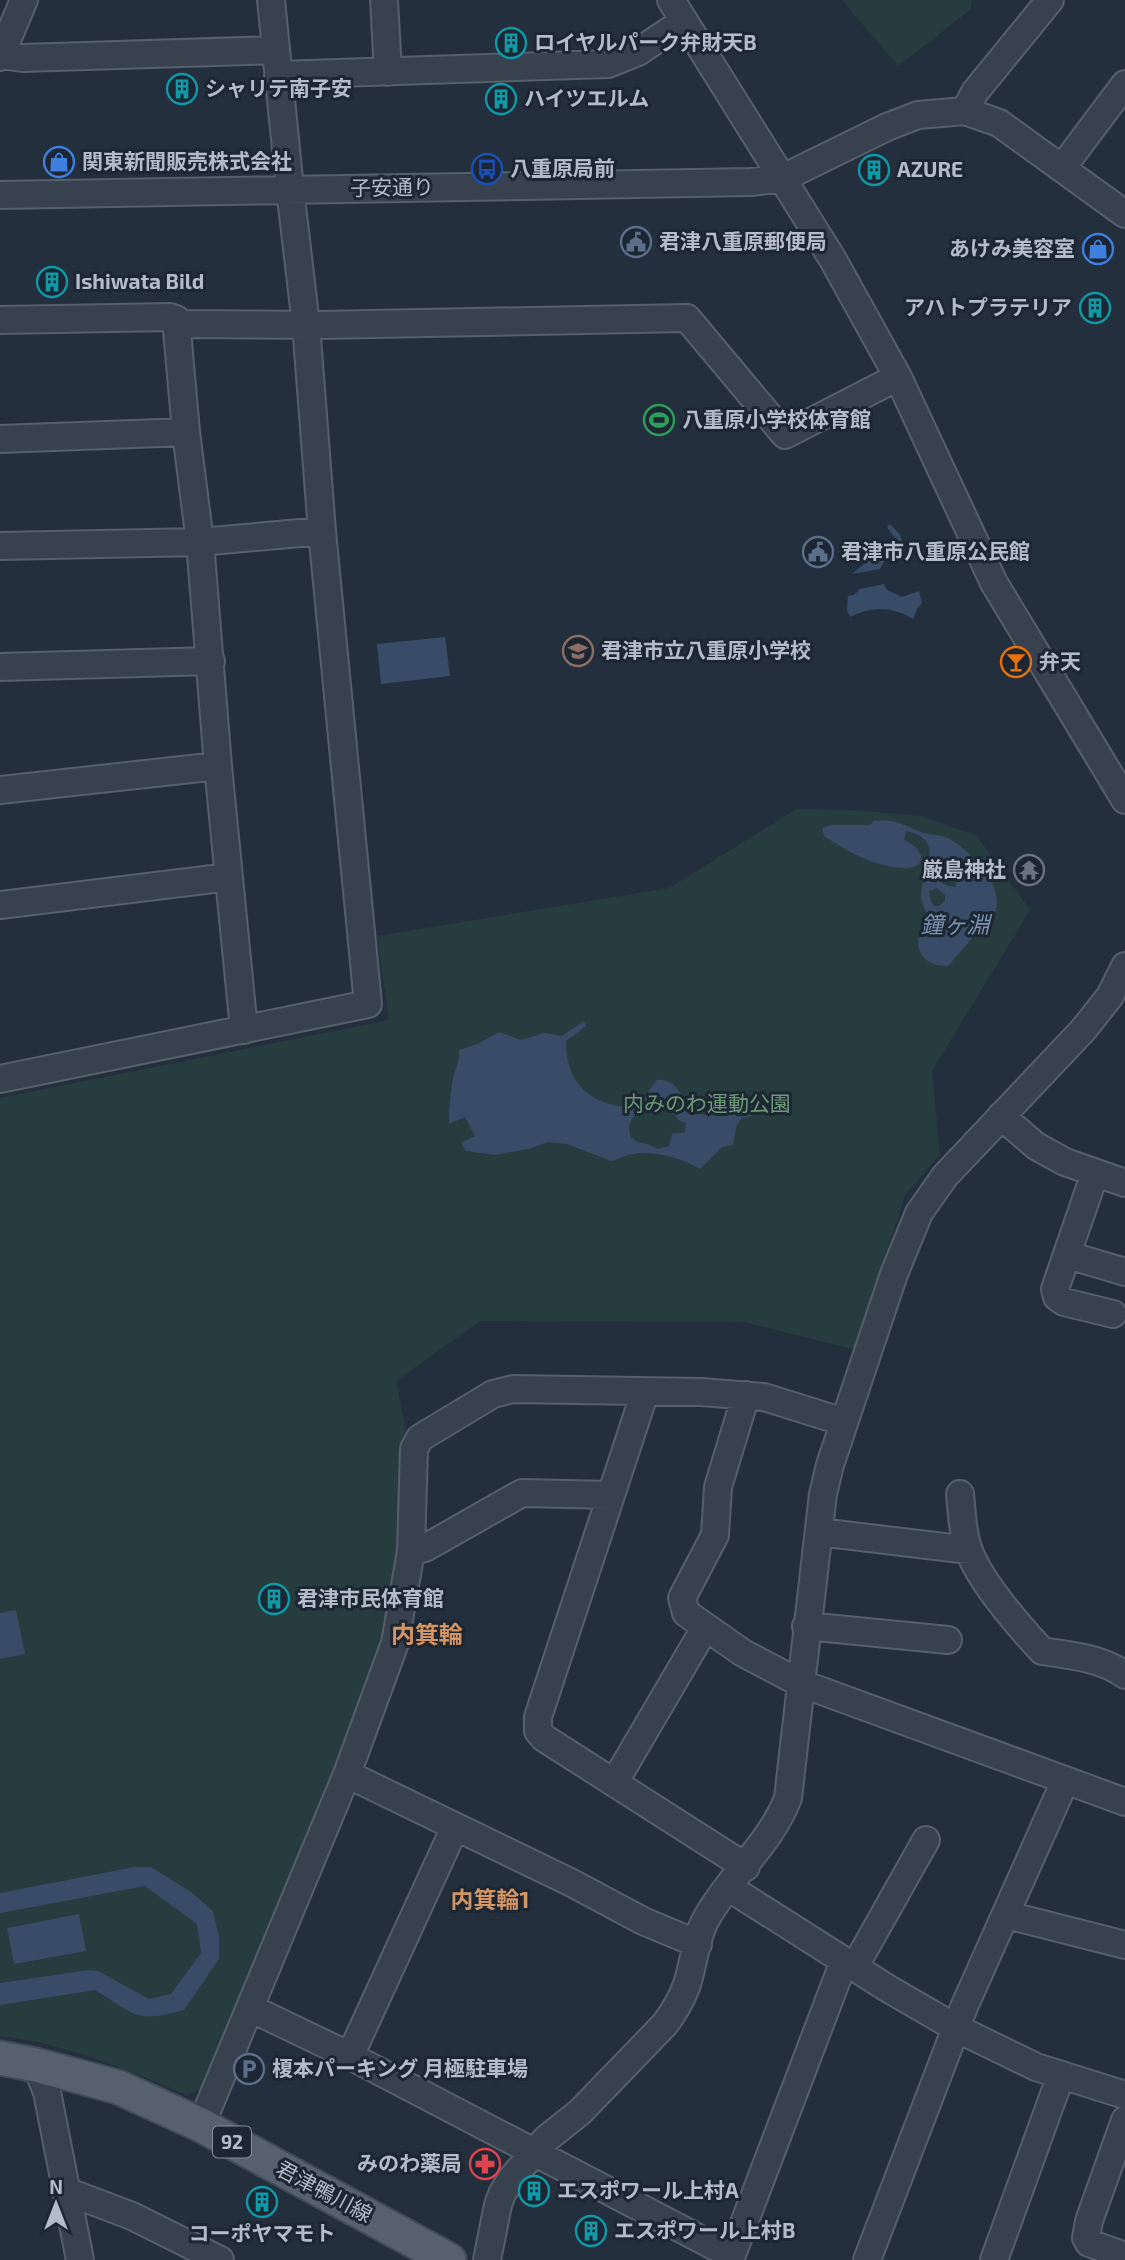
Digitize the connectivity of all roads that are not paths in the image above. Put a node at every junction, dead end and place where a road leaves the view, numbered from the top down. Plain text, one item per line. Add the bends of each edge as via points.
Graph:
1 (24, 0) edge
2 (271, 0) edge
3 (1050, 0) edge
4 (392, 3) edge
5 (678, 10) edge
6 (0, 56) edge
7 (277, 63) junction
8 (388, 72) junction
9 (1125, 84) edge
10 (965, 111) junction
11 (1062, 168) junction
12 (783, 178) junction
13 (290, 189) junction
14 (0, 195) edge
15 (1125, 214) edge
16 (0, 320) edge
17 (178, 324) junction
18 (306, 325) junction
19 (898, 377) junction
20 (186, 432) junction
21 (0, 439) edge
22 (322, 531) junction
23 (200, 542) junction
24 (0, 546) edge
25 (211, 661) junction
26 (0, 667) edge
27 (1125, 755) edge
28 (218, 766) junction
29 (0, 790) edge
30 (1119, 790) edge
31 (229, 877) junction
32 (0, 905) edge
33 (1125, 966) edge
34 (244, 1030) junction
35 (0, 1079) edge
36 (1002, 1116) junction
37 (1095, 1173) junction
38 (1125, 1183) edge
39 (1068, 1255) junction
40 (1125, 1272) edge
41 (1113, 1314) dead end
42 (645, 1392) junction
43 (746, 1395) junction
44 (844, 1422) junction
45 (611, 1494) junction
46 (960, 1494) dead end
47 (819, 1532) junction
48 (968, 1550) junction
49 (411, 1551) junction
50 (806, 1626) junction
51 (705, 1628) junction
52 (948, 1640) dead end
53 (1125, 1675) edge
54 (800, 1683) junction
55 (347, 1774) junction
56 (1065, 1781) junction
57 (614, 1783) junction
58 (1125, 1802) edge
59 (455, 1827) junction
60 (926, 1840) dead end
61 (746, 1867) junction
62 (728, 1886) junction
63 (1007, 1915) junction
64 (698, 1944) junction
65 (1125, 1945) edge
66 (849, 1964) junction
67 (250, 2008) junction
68 (956, 2028) junction
69 (349, 2056) junction
70 (0, 2058) edge
71 (36, 2065) junction
72 (1061, 2075) junction
73 (1125, 2095) edge
74 (1125, 2120) edge
75 (201, 2125) junction
76 (534, 2152) junction
77 (66, 2191) junction
78 (181, 2250) edge
79 (1125, 2256) edge
80 (730, 2258) edge
81 (80, 2260) edge
82 (220, 2260) edge
83 (449, 2260) edge
84 (487, 2260) edge
85 (867, 2260) edge
86 (994, 2260) edge

1 - 6 street
2 - 7 street
3 - 10 street via 975,92
4 - 8 street
5 - 8 street via 638,52 608,64
5 - 12 street
6 - 7 street
7 - 8 street
7 - 13 street
9 - 11 street
10 - 11 street via 999,124
10 - 12 street, 子安通り via 918,115
11 - 15 street
12 - 13 street, 子安通り
12 - 19 street
13 - 14 street, 子安通り
13 - 18 street
16 - 17 street via 170,317
17 - 18 street
17 - 20 street
18 - 19 street via 687,318 785,435
18 - 22 street
19 - 30 street via 993,583
20 - 21 street
20 - 23 street
22 - 23 street
22 - 34 street via 368,1004
23 - 24 street
23 - 25 street
25 - 26 street
25 - 28 street
27 - 30 street
28 - 29 street
28 - 31 street
31 - 32 street
31 - 34 street
33 - 36 street via 1110,996 1084,1029
34 - 35 street
36 - 37 street via 1036,1146
36 - 44 street via 944,1176 919,1213
37 - 38 street
37 - 39 street
39 - 40 street
39 - 41 street via 1055,1289 1057,1297
42 - 43 street
42 - 45 street
42 - 49 street via 513,1389 493,1394 420,1438 414,1449
43 - 44 street
43 - 51 street via 718,1487 715,1535 682,1598 686,1613
44 - 47 street via 827,1475
45 - 49 street via 522,1493 425,1548
45 - 57 street via 538,1717 538,1731
46 - 48 street
47 - 48 street
47 - 50 street
48 - 53 street via 1020,1627 1042,1651 1114,1667
49 - 55 street via 395,1643
50 - 52 street
50 - 54 street
51 - 54 street
51 - 57 street
54 - 56 street
54 - 61 street via 788,1798 768,1839
55 - 59 street
55 - 67 street
56 - 58 street
56 - 63 street
57 - 61 street
59 - 64 street
59 - 69 street
60 - 66 street
61 - 62 street
62 - 64 street via 705,1921
62 - 66 street
63 - 65 street
63 - 68 street
64 - 76 street via 686,1987 665,2024 580,2112
66 - 68 street
66 - 80 street
67 - 69 street
67 - 75 street
68 - 72 street
68 - 85 street
69 - 76 street
70 - 71 main road, 君津鴨川線 / 92
71 - 75 main road, 君津鴨川線 / 92 via 118,2087
71 - 77 street via 47,2092
72 - 73 street
72 - 86 street
74 - 79 street via 1086,2238
75 - 83 main road, 君津鴨川線 / 92
76 - 80 street
76 - 84 street via 502,2194
77 - 78 street via 132,2216
77 - 81 street
78 - 82 street

